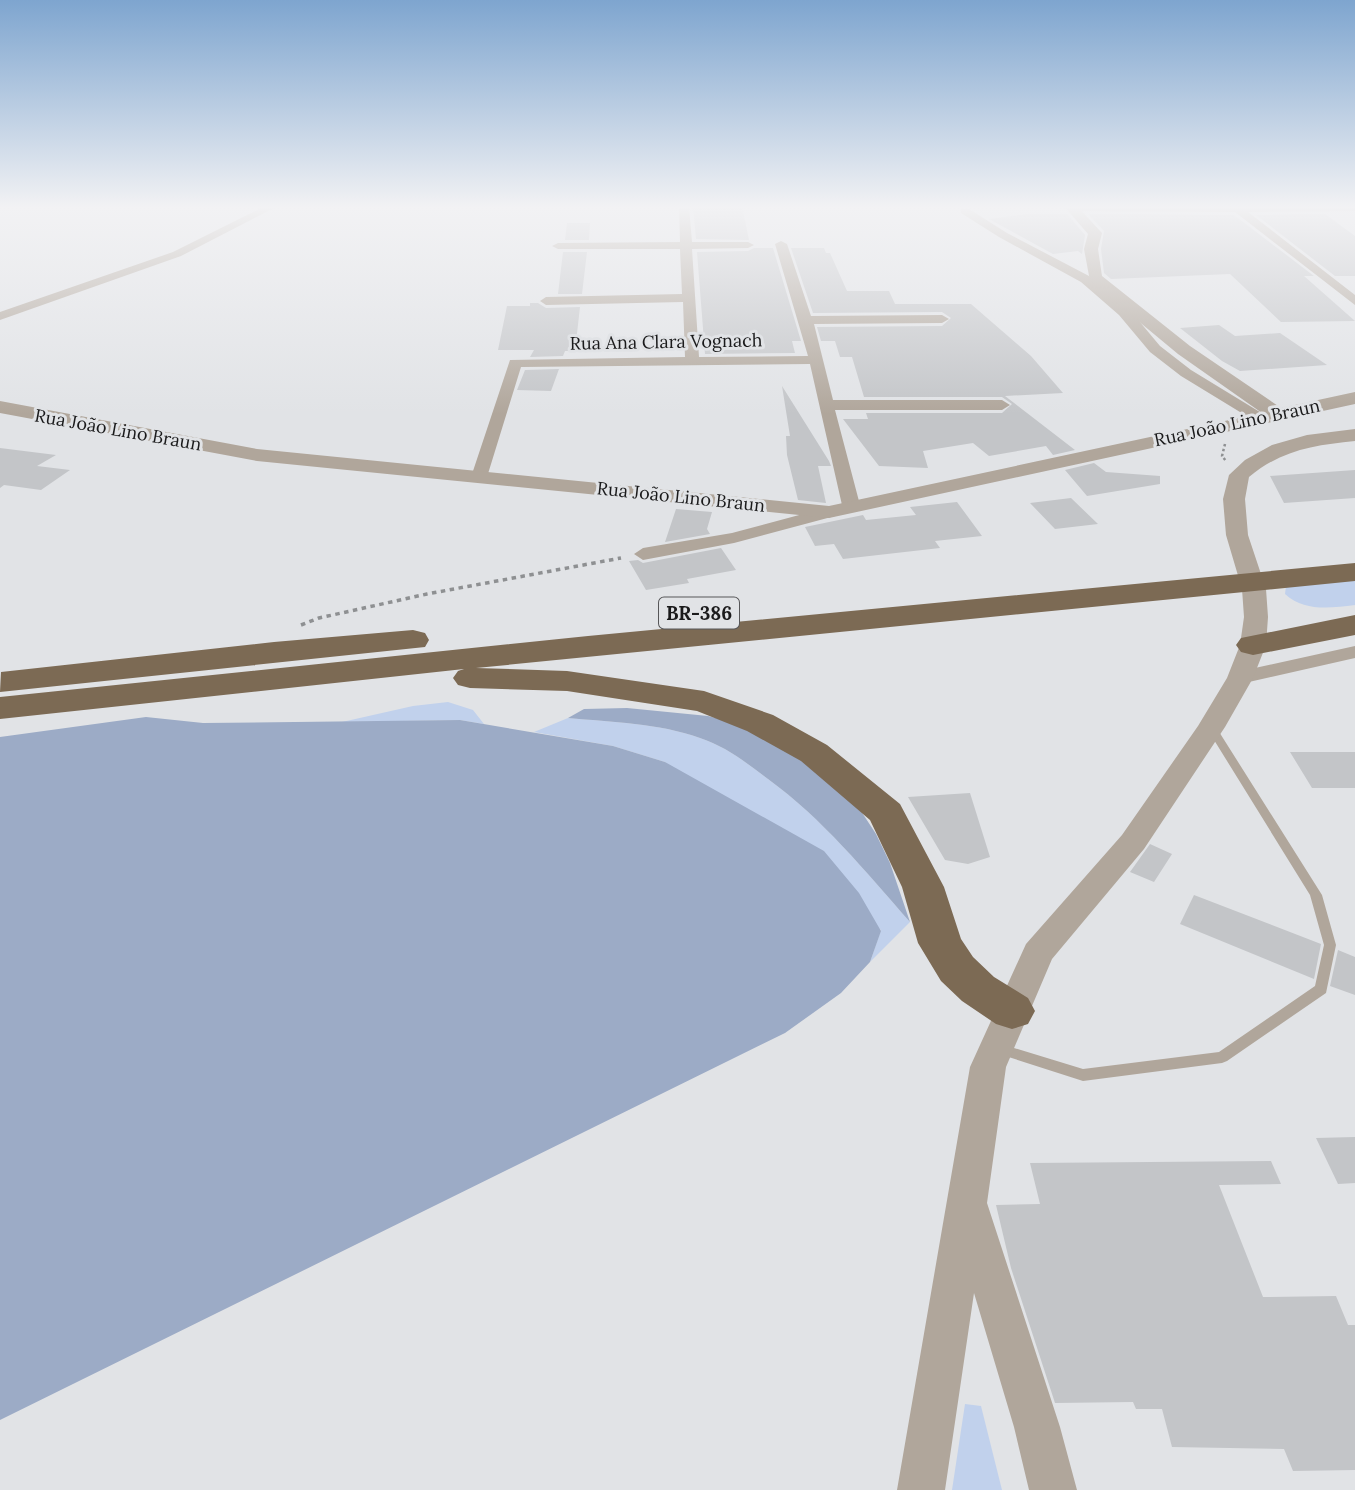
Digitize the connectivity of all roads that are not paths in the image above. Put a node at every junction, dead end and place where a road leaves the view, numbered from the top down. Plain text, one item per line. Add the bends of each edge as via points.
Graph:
1 (116, 276) edge
2 (686, 276) edge
3 (791, 276) edge
4 (1083, 276) edge
5 (1090, 276) edge
6 (1322, 276) edge
7 (1090, 279) junction
8 (688, 298) junction
9 (545, 300) dead end
10 (1355, 301) edge
11 (0, 316) edge
12 (942, 319) dead end
13 (806, 320) junction
14 (692, 360) junction
15 (816, 360) junction
16 (1355, 398) edge
17 (829, 405) junction
18 (1002, 405) dead end
19 (0, 407) edge
20 (1271, 418) junction
21 (1355, 435) edge
22 (480, 477) junction
23 (851, 505) junction
24 (829, 512) junction
25 (1355, 550) edge
26 (643, 554) road end
27 (1303, 565) junction
28 (1355, 572) edge
29 (1130, 581) junction
30 (1355, 625) edge
31 (1252, 645) junction
32 (1355, 652) edge
33 (318, 675) junction
34 (1240, 678) junction
35 (0, 682) edge
36 (54, 688) junction
37 (0, 708) edge
38 (1211, 727) junction
39 (1012, 1011) junction
40 (995, 1048) junction
41 (968, 1205) junction
42 (920, 1490) edge
43 (1053, 1490) edge

1 - 11 street
2 - 8 street
3 - 13 street
4 - 7 street
5 - 7 street
6 - 10 street
7 - 20 street
8 - 9 street
8 - 14 street
12 - 13 street
13 - 15 street
14 - 15 street, Rua Ana Clara Vognach
14 - 22 street, Rua Ana Clara Vognach via 515,363
15 - 17 street
16 - 20 street, Rua João Lino Braun
17 - 18 street
17 - 23 street
19 - 22 street, Rua João Lino Braun via 257,455
20 - 23 street, Rua João Lino Braun
21 - 31 street via 1269,451 1239,475 1234,499 1237,534 1254,589
22 - 24 street, Rua João Lino Braun
23 - 24 street, Rua João Lino Braun
24 - 26 street via 734,538
25 - 27 highway, BR-386
27 - 28 highway, BR-386
27 - 29 highway, BR-386
29 - 33 highway, BR-386
29 - 36 highway, BR-386 via 274,652
30 - 31 highway
31 - 34 street
32 - 34 street
33 - 36 highway, BR-386
33 - 39 highway via 567,681 704,702 760,723 814,753 886,813 923,887 940,943 978,989
34 - 38 street
35 - 36 highway, BR-386
36 - 37 highway, BR-386
38 - 39 street via 1133,842 1038,953
38 - 40 lane via 1316,895 1330,945 1321,989 1222,1057 1083,1075
39 - 40 street
40 - 41 street via 988,1067
41 - 42 street
41 - 43 street

